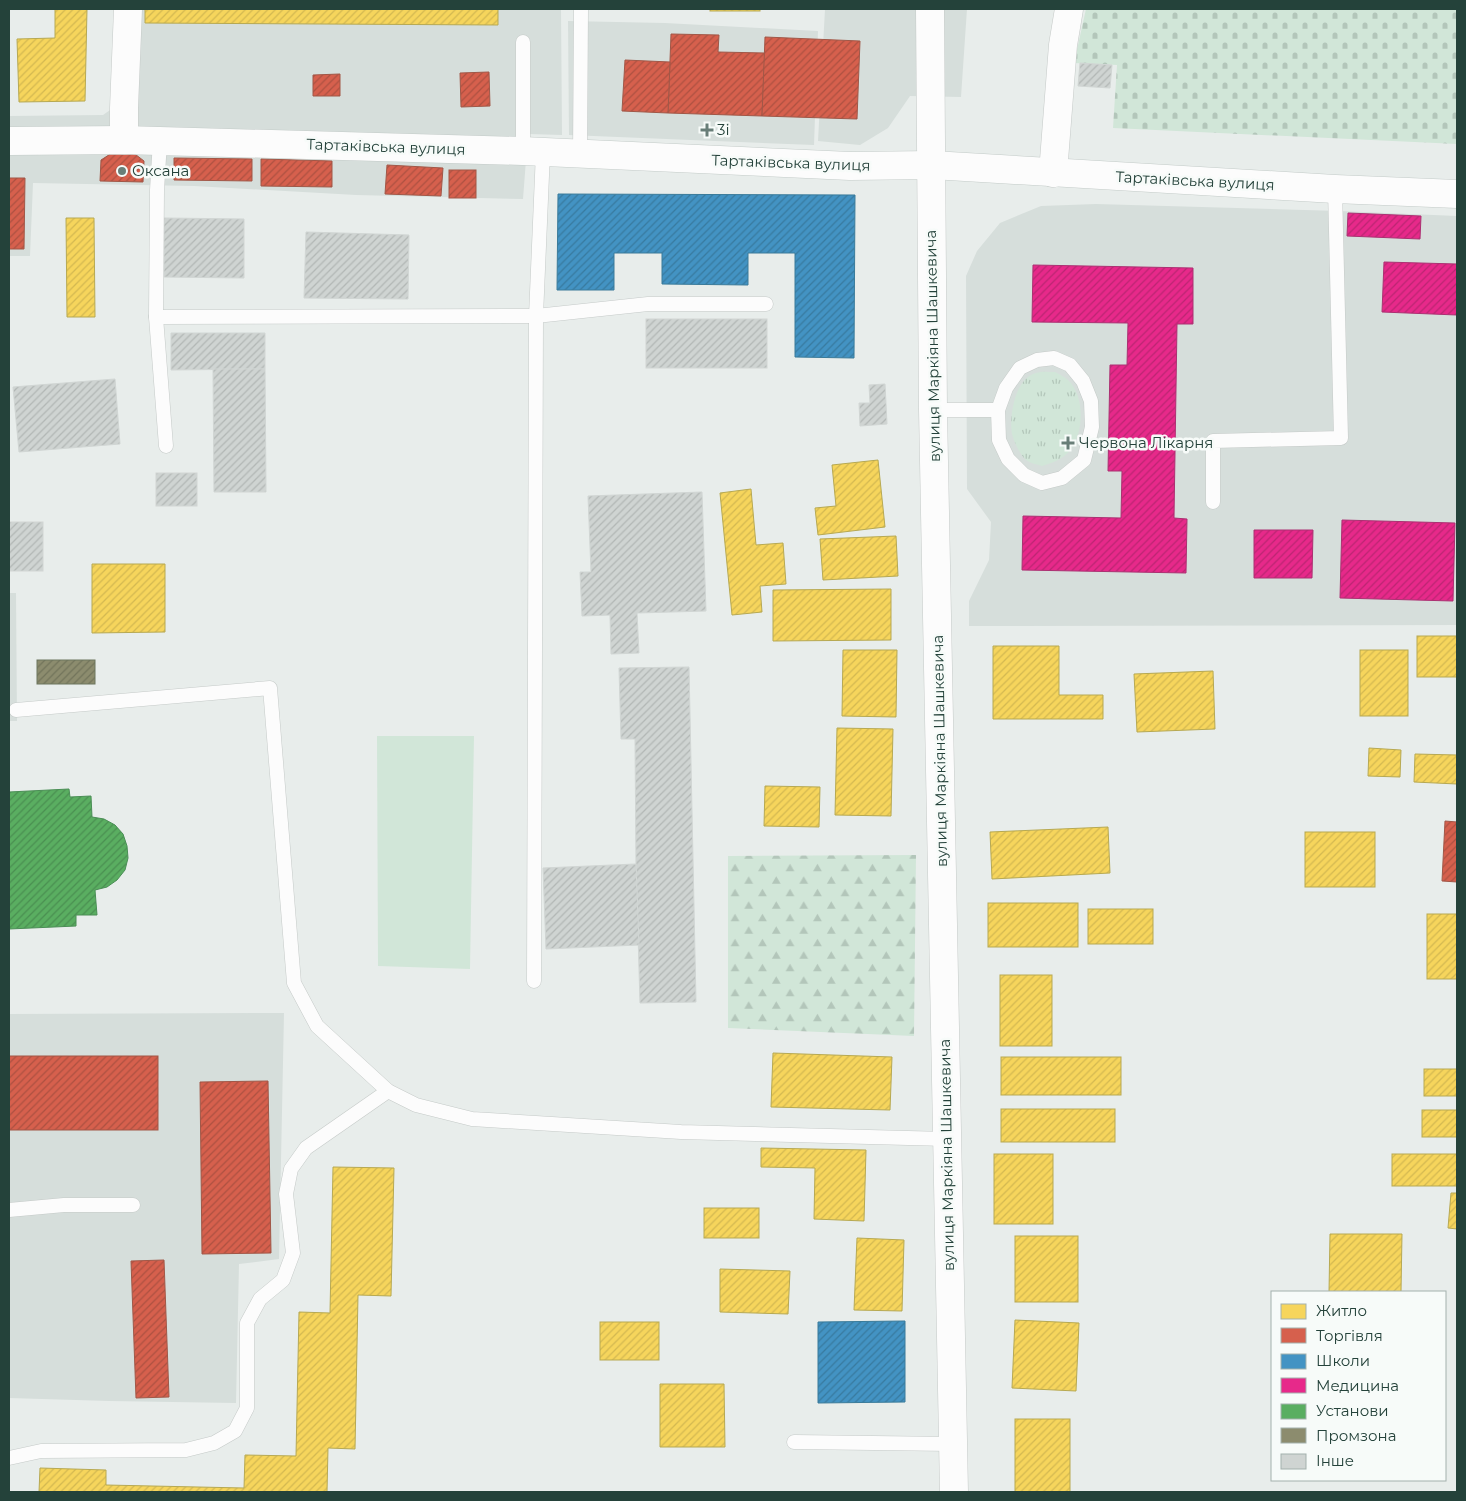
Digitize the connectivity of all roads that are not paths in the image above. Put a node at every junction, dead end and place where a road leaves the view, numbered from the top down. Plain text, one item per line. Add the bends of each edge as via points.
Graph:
1 (128, 9) edge
2 (581, 9) edge
3 (930, 9) edge
4 (1069, 9) edge
5 (523, 42) dead end
6 (124, 140) junction
7 (9, 141) edge
8 (160, 141) junction
9 (533, 152) junction
10 (580, 154) junction
11 (932, 165) junction
12 (1052, 173) junction
13 (1335, 189) junction
14 (1457, 194) edge
15 (766, 304) dead end
16 (536, 316) junction
17 (156, 317) junction
18 (933, 410) junction
19 (998, 410) junction
20 (166, 446) dead end
21 (1213, 502) dead end
22 (16, 710) dead end
23 (534, 982) dead end
24 (388, 1092) junction
25 (947, 1139) junction
26 (133, 1205) dead end
27 (9, 1210) edge
28 (794, 1442) dead end
29 (952, 1444) junction
30 (9, 1458) edge
31 (954, 1492) edge

1 - 6 street
2 - 10 lane
3 - 11 street, вулиця Маркіяна Шашкевича
4 - 12 street
5 - 9 lane
6 - 7 street, Тартаківська вулиця
6 - 8 street, Тартаківська вулиця
8 - 9 street, Тартаківська вулиця
8 - 17 lane
9 - 10 street, Тартаківська вулиця
9 - 16 lane
10 - 11 street, Тартаківська вулиця via 850,166
11 - 12 street, Тартаківська вулиця
11 - 18 street, вулиця Маркіяна Шашкевича
12 - 13 street, Тартаківська вулиця
13 - 14 street, Тартаківська вулиця
13 - 21 lane via 1341,438 1213,441
15 - 16 lane via 648,304
16 - 17 lane
16 - 23 lane
17 - 20 lane
18 - 19 lane
18 - 25 street, вулиця Маркіяна Шашкевича
19 - 19 lane via 1006,388 1020,368 1036,360 1054,358 1070,365 1083,381 1091,401 1092,427 1084,460 1062,478 1042,483 1024,475 1008,459 999,440
22 - 24 lane via 270,688 294,983 317,1026
24 - 25 lane via 416,1104 472,1119 681,1132
24 - 30 lane via 306,1148 291,1169 286,1194 294,1253 283,1280 260,1299 247,1323 247,1408 236,1431 214,1443 186,1450 41,1451
25 - 29 street, вулиця Маркіяна Шашкевича
26 - 27 lane via 64,1205
28 - 29 lane
29 - 31 street, вулиця Маркіяна Шашкевича

